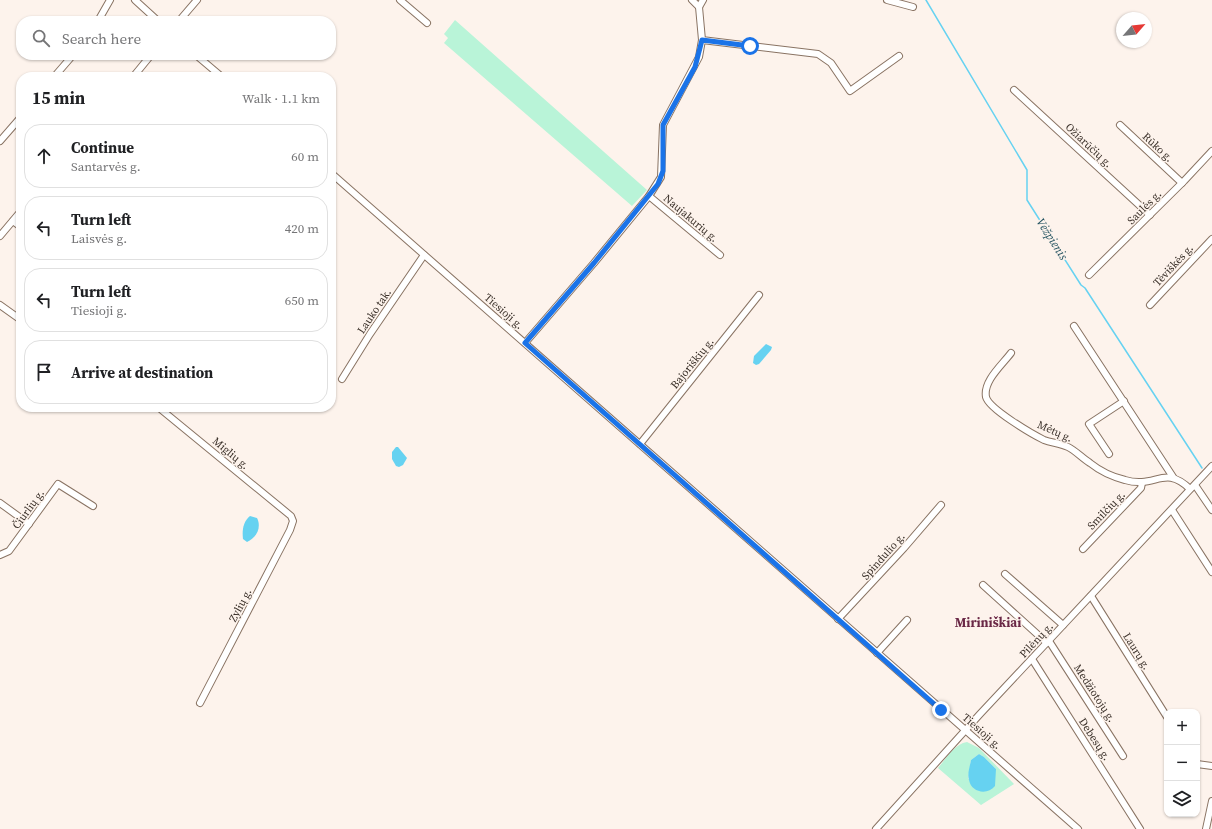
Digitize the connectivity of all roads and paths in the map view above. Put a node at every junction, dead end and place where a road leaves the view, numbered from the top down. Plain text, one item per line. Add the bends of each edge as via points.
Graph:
1 (110, 0) edge
2 (135, 0) edge
3 (196, 0) edge
4 (400, 0) edge
5 (692, 0) edge
6 (703, 0) edge
7 (887, 0) edge
8 (700, 7) junction
9 (912, 7) dead end
10 (101, 16) edge
11 (153, 16) edge
12 (183, 16) edge
13 (427, 23) dead end
14 (702, 40) junction
15 (899, 56) dead end
16 (69, 60) edge
17 (147, 60) edge
18 (202, 60) edge
19 (58, 72) edge
20 (137, 72) edge
21 (216, 72) edge
22 (1014, 90) dead end
23 (16, 122) edge
24 (1120, 125) dead end
25 (0, 141) edge
26 (1212, 151) edge
27 (336, 177) edge
28 (1182, 183) junction
29 (649, 196) junction
30 (1150, 215) junction
31 (16, 217) edge
32 (13, 221) junction
33 (16, 223) edge
34 (0, 236) edge
35 (1212, 239) edge
36 (424, 255) junction
37 (720, 255) dead end
38 (1089, 275) dead end
39 (759, 295) dead end
40 (0, 305) edge
41 (1150, 305) dead end
42 (16, 316) edge
43 (1074, 326) dead end
44 (525, 343) junction
45 (1011, 353) dead end
46 (342, 379) dead end
47 (1124, 401) junction
48 (164, 412) edge
49 (640, 444) junction
50 (1109, 454) dead end
51 (1212, 466) edge
52 (1173, 477) junction
53 (1142, 483) junction
54 (1192, 487) junction
55 (0, 503) edge
56 (941, 505) dead end
57 (93, 506) dead end
58 (1172, 510) junction
59 (1212, 510) edge
60 (291, 516) joint
61 (29, 524) junction
62 (1083, 549) dead end
63 (0, 556) edge
64 (1212, 572) edge
65 (1005, 574) dead end
66 (983, 585) dead end
67 (1090, 596) junction
68 (838, 619) junction
69 (907, 620) dead end
70 (1063, 625) junction
71 (1048, 642) junction
72 (877, 653) junction
73 (1032, 659) junction
74 (200, 703) dead end
75 (1164, 712) edge
76 (966, 731) junction
77 (1124, 756) dead end
78 (1200, 764) edge
79 (1212, 766) edge
80 (1212, 801) edge
81 (876, 829) edge
82 (1078, 829) edge
83 (1140, 829) edge
84 (1206, 829) edge

1 - 10 street
2 - 11 street
3 - 12 street
4 - 13 street
5 - 8 street
6 - 8 street
7 - 9 street
8 - 14 street
14 - 15 street via 818,54 831,63 850,91
14 - 29 street via 695,67 665,122 662,133 663,171
16 - 19 street
17 - 20 street
18 - 21 street
22 - 30 street, Ožiarūčių g.
23 - 25 street
24 - 28 street, Rūko g.
26 - 28 street, Saulės g.
27 - 36 street, Tiesioji g.
28 - 30 street, Saulės g.
29 - 37 street, Naujakurių g.
29 - 44 street
30 - 38 street, Saulės g.
31 - 32 street
32 - 33 street
32 - 34 street
35 - 41 street, Tėviškės g.
36 - 44 street, Tiesioji g.
36 - 46 street, Lauko tak.
39 - 49 street, Bajoriškių g.
40 - 42 street
43 - 47 street
44 - 49 street, Tiesioji g.
45 - 53 street, Mėtų g. via 987,387 986,398 994,408 1045,440 1075,451 1107,474
47 - 50 street via 1089,424
47 - 52 street
48 - 60 street, Miglių g.
49 - 68 street, Tiesioji g.
51 - 54 street, Pilėnų g.
52 - 53 street, Mėtų g.
52 - 54 street
53 - 62 street, Smilčių g. via 1141,488
54 - 58 street, Pilėnų g.
54 - 59 street
55 - 61 street
56 - 68 street, Spindulio g.
57 - 61 street, Čiurlių g. via 58,484
58 - 64 street
58 - 67 street, Pilėnų g.
60 - 74 street, Zylių g. via 293,521 290,530
61 - 63 street, Čiurlių g. via 9,551
65 - 70 street
66 - 71 street, Medžiotojų g.
67 - 70 street, Pilėnų g.
67 - 75 street, Laurų g.
68 - 72 street, Tiesioji g.
69 - 72 street
70 - 71 street, Pilėnų g.
71 - 73 street, Pilėnų g.
71 - 77 street, Medžiotojų g.
72 - 76 street, Tiesioji g.
73 - 76 street, Pilėnų g.
73 - 83 street, Debesų g.
76 - 81 street, Pilėnų g.
76 - 82 street, Tiesioji g.
78 - 79 street
80 - 84 street

